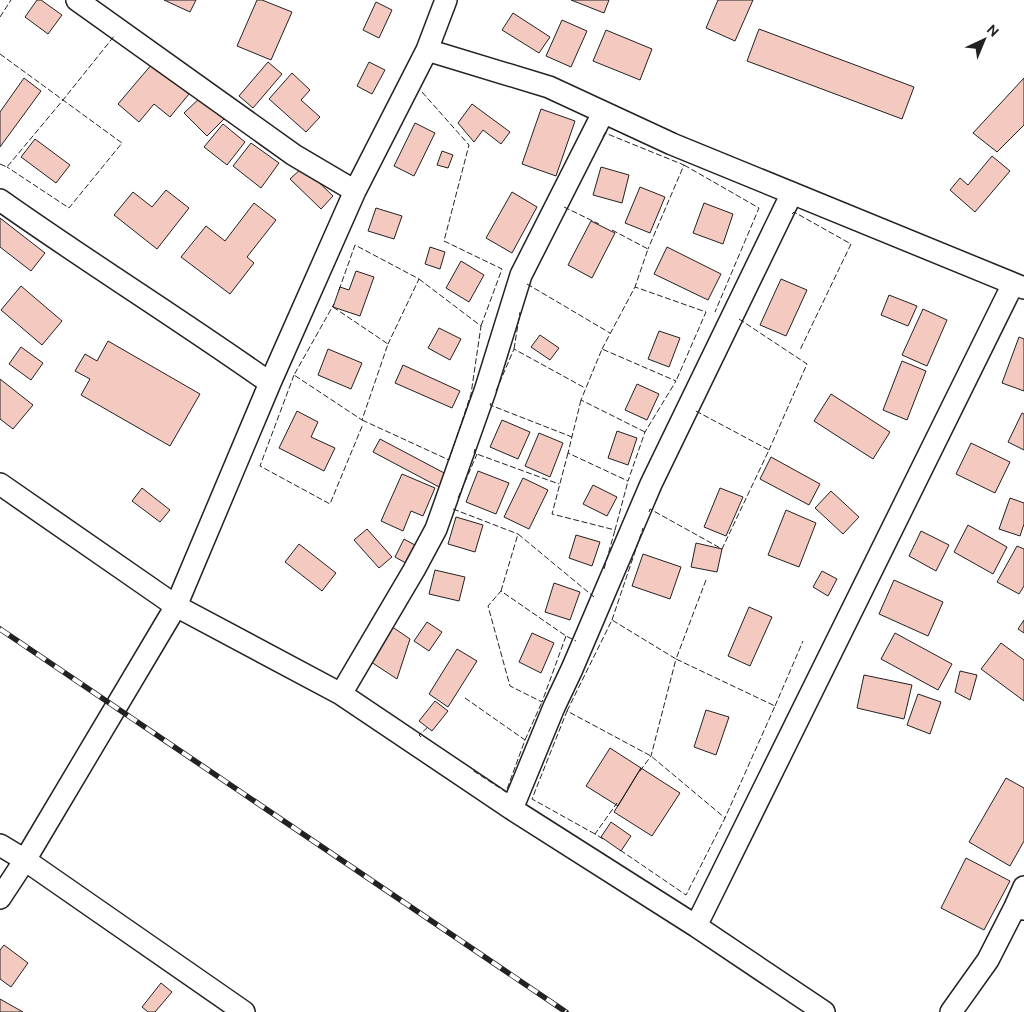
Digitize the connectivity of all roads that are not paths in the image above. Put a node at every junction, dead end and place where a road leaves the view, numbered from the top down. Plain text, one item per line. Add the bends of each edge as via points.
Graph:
1 (77, 0) edge
2 (446, 0) edge
3 (427, 50) junction
4 (603, 113) junction
5 (355, 191) junction
6 (792, 193) junction
7 (0, 200) edge
8 (1019, 286) edge
9 (270, 383) junction
10 (0, 484) edge
11 (176, 606) junction
12 (341, 694) junction
13 (512, 809) junction
14 (0, 845) edge
15 (25, 860) junction
16 (1024, 887) edge
17 (0, 898) edge
18 (1020, 908) edge
19 (696, 926) junction
20 (244, 1012) edge
21 (824, 1012) edge
22 (951, 1012) edge

1 - 5 street via 294,155
2 - 3 street
3 - 4 street via 550,87
3 - 5 street
4 - 6 street
4 - 12 street via 521,275 485,391 436,529
5 - 9 street
6 - 8 street
6 - 13 street via 651,484
7 - 9 street
8 - 19 street
9 - 11 street
10 - 11 street
11 - 12 street
11 - 15 street
12 - 13 street
13 - 19 street
14 - 15 street
15 - 17 street
15 - 20 street
16 - 18 street
18 - 22 street
19 - 21 street

